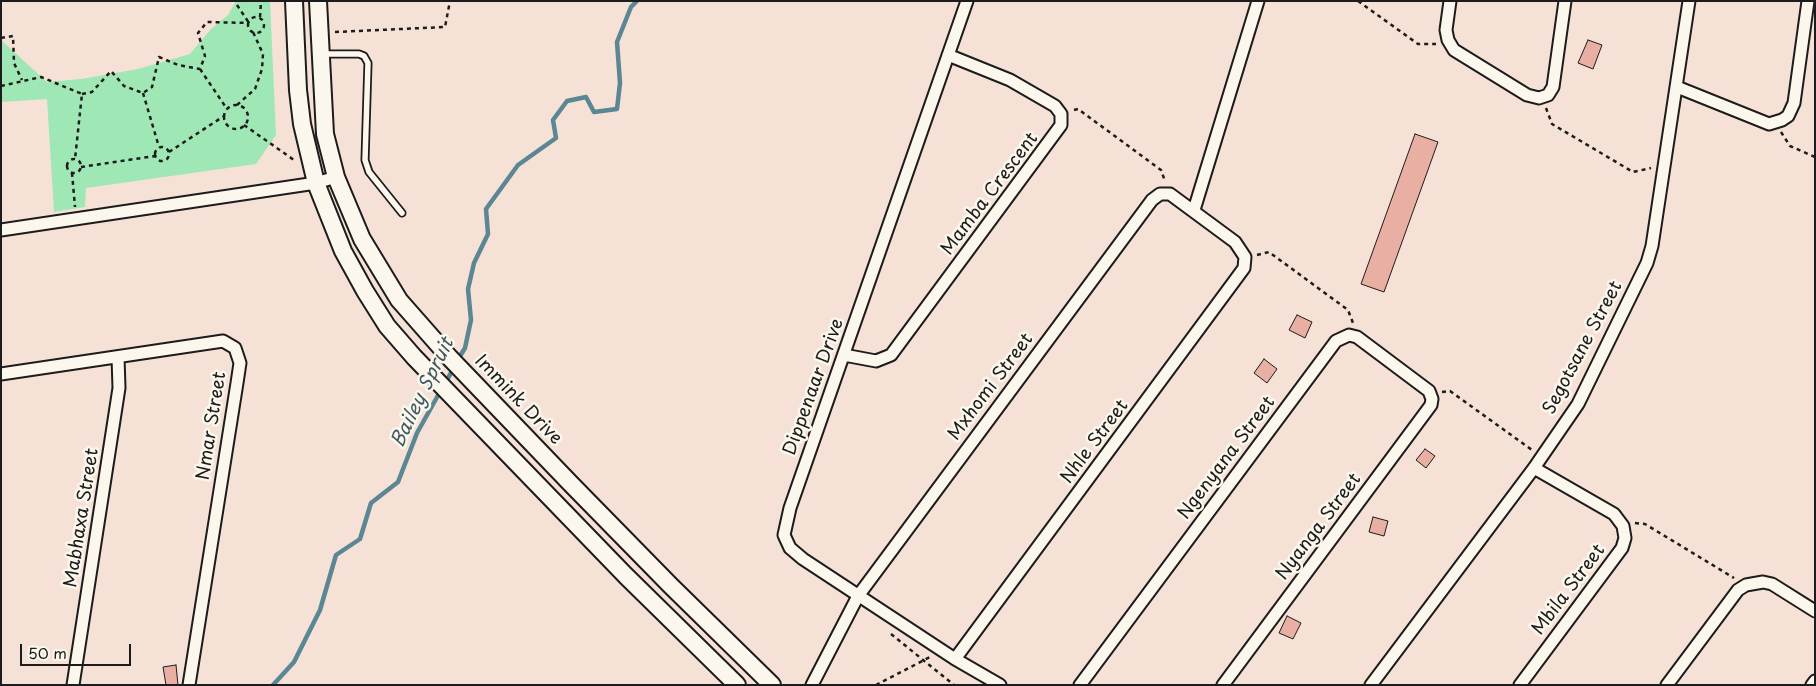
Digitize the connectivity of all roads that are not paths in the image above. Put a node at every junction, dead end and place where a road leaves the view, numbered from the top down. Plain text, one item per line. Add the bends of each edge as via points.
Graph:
1 (294, 1) edge
2 (318, 1) edge
3 (967, 1) edge
4 (1258, 1) edge
5 (1450, 1) edge
6 (1565, 1) edge
7 (1689, 1) edge
8 (1808, 1) edge
9 (320, 54) junction
10 (948, 55) junction
11 (1677, 87) junction
12 (336, 177) junction
13 (316, 183) junction
14 (1194, 210) junction
15 (402, 213) dead end
16 (1, 230) edge
17 (1358, 336) joint
18 (844, 356) junction
19 (118, 357) junction
20 (1, 374) edge
21 (1534, 468) junction
22 (858, 596) junction
23 (1815, 611) edge
24 (955, 659) junction
25 (1815, 681) edge
26 (74, 685) edge
27 (189, 685) edge
28 (737, 685) edge
29 (772, 685) edge
30 (812, 685) edge
31 (1000, 685) edge
32 (1080, 685) edge
33 (1223, 685) edge
34 (1371, 685) edge
35 (1520, 685) edge
36 (1667, 685) edge
37 (1812, 685) edge

1 - 13 main road via 298,90
2 - 9 main road, Immink Drive
3 - 10 street, Dippenaar Drive
4 - 14 street
5 - 6 street via 1446,30 1454,50 1527,95 1538,97 1548,95 1553,87
7 - 11 street, Segotsane Street
8 - 11 street via 1794,103 1788,116 1776,124
9 - 12 main road, Immink Drive via 325,134
9 - 15 lane via 359,54 368,63 365,160 369,172
10 - 18 street, Dippenaar Drive
10 - 18 street, Mamba Crescent via 1010,80 1055,106 1061,125 891,355 876,361
11 - 21 street, Segotsane Street via 1647,263 1578,404
12 - 13 street
12 - 29 main road, Immink Drive via 362,239 399,300 450,358 671,586
13 - 16 street
13 - 28 main road via 343,251 387,326 488,435
14 - 22 street, Mxhomi Street via 1170,194 1160,194 1152,200
14 - 24 street, Nhle Street via 1235,242 1245,257 1241,274
17 - 32 street, Ngenyana Street via 1349,335 1336,341
17 - 33 street, Nyanga Street via 1429,392 1431,405
18 - 22 street, Dippenaar Drive via 790,508 784,535 797,555
19 - 20 street, Nmar Street
19 - 26 street, Mabhaxa Street via 119,388
19 - 27 street, Nmar Street via 223,341 235,348 238,356 237,383
21 - 34 street, Segotsane Street
21 - 35 street, Mbila Street via 1614,514 1621,521 1625,538 1622,548
22 - 24 street, Dippenaar Drive
22 - 30 street, Mxhomi Street
23 - 36 street via 1772,584 1746,585 1738,590
24 - 31 street, Dippenaar Drive
25 - 37 street

